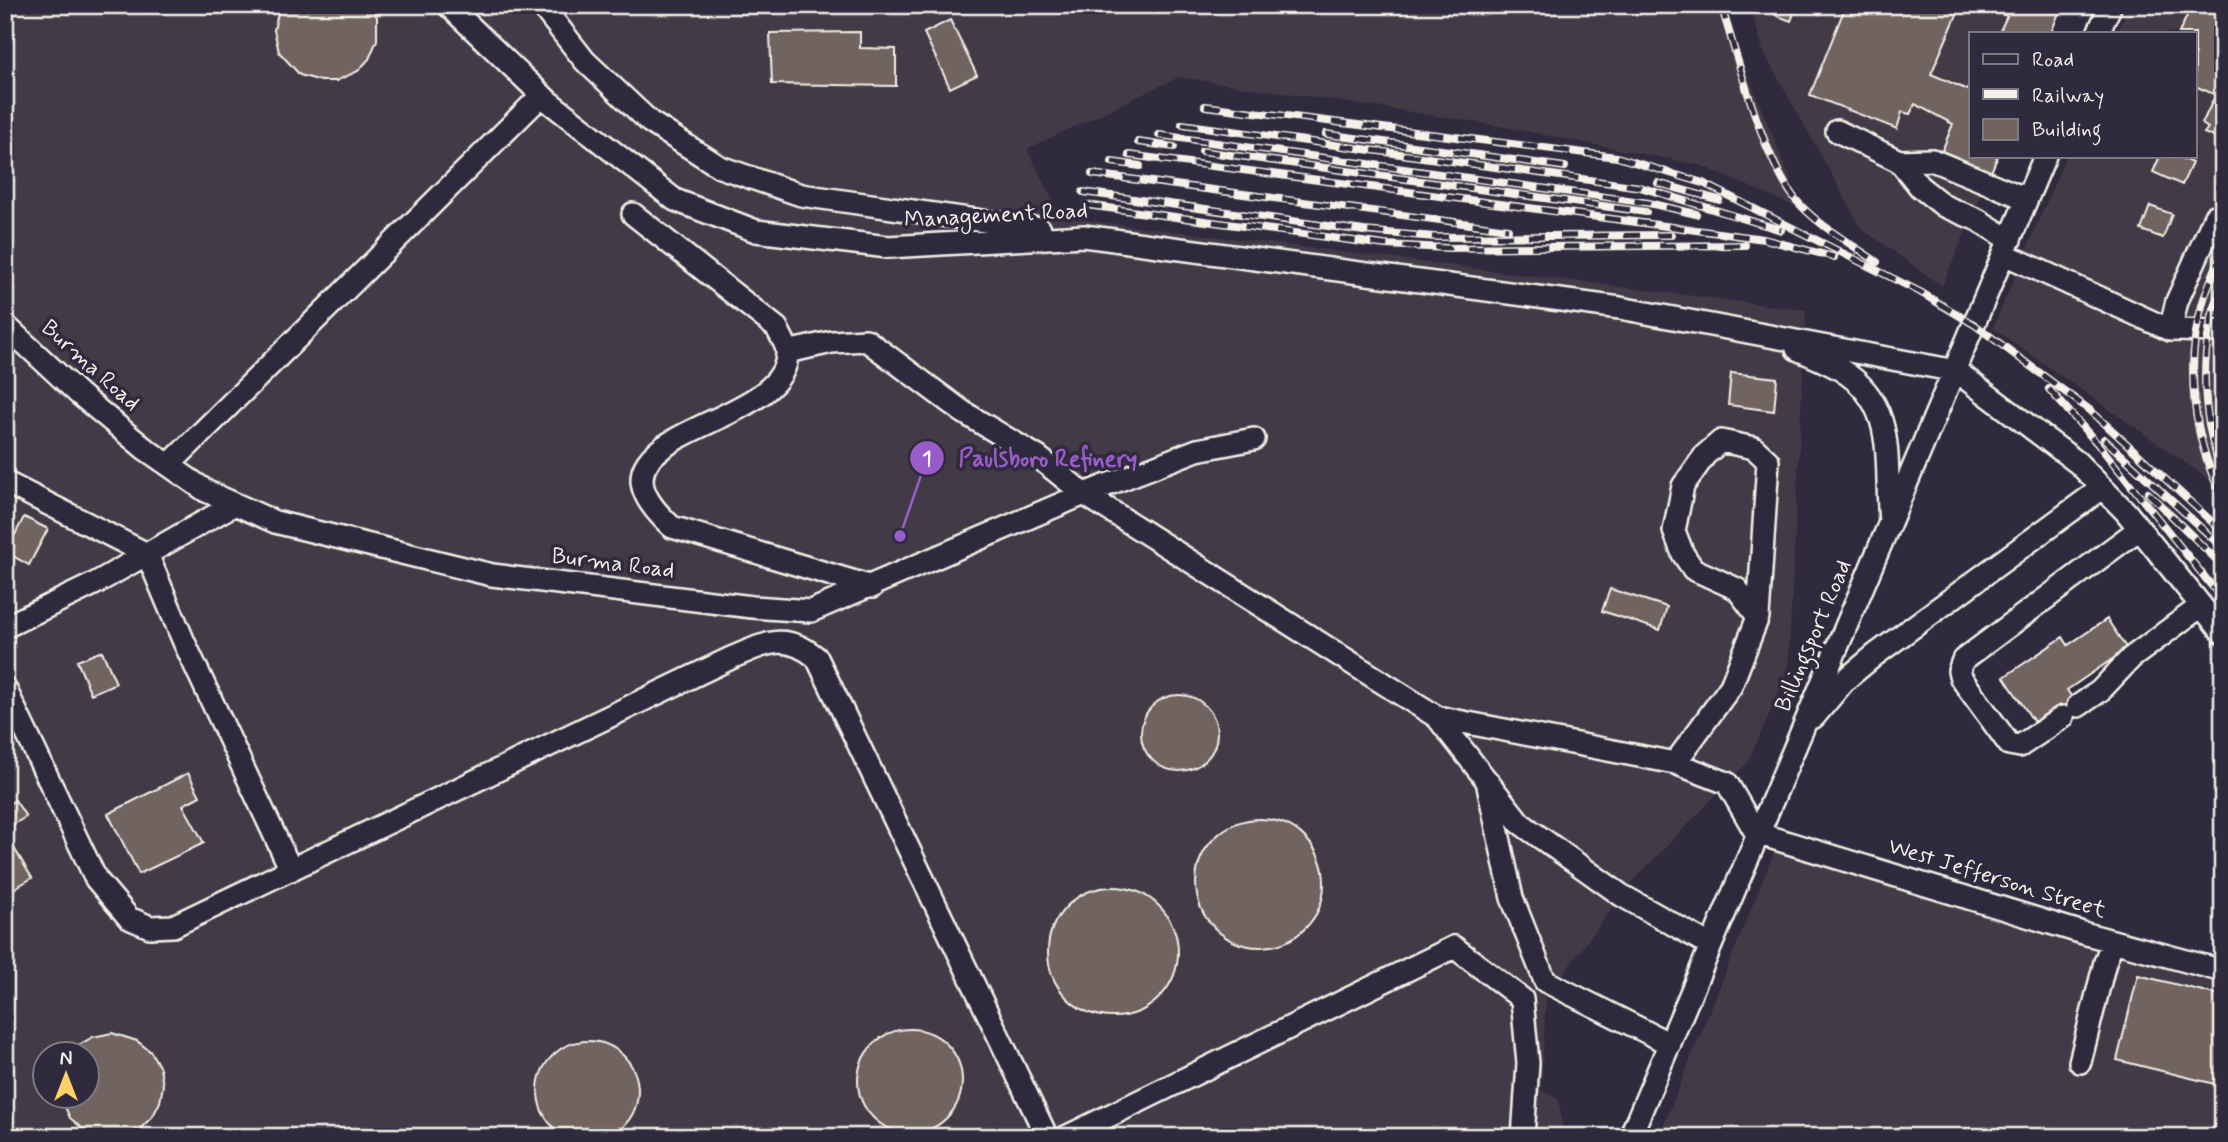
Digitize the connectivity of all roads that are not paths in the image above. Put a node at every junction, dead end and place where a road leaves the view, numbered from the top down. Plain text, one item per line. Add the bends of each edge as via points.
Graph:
1 (448, 5) edge
2 (2111, 5) edge
3 (542, 6) edge
4 (2098, 32) edge
5 (542, 95) junction
6 (1837, 131) dead end
7 (2044, 158) edge
8 (1899, 161) junction
9 (2027, 199) junction
10 (633, 214) dead end
11 (2215, 216) dead end
12 (1084, 236) junction
13 (2007, 247) junction
14 (5, 325) edge
15 (2170, 330) junction
16 (2223, 331) edge
17 (1767, 335) junction
18 (788, 352) junction
19 (1956, 371) junction
20 (1254, 439) dead end
21 (169, 465) junction
22 (5, 482) edge
23 (2102, 488) junction
24 (1084, 494) junction
25 (235, 504) junction
26 (1890, 524) junction
27 (2139, 529) junction
28 (147, 554) junction
29 (872, 587) junction
30 (2201, 606) junction
31 (1758, 617) junction
32 (6, 625) edge
33 (2223, 633) edge
34 (5, 688) edge
35 (1437, 717) junction
36 (1801, 732) junction
37 (1675, 763) junction
38 (1487, 781) junction
39 (1756, 833) junction
40 (291, 870) junction
41 (2113, 941) junction
42 (1710, 945) junction
43 (2223, 971) edge
44 (1670, 1044) junction
45 (2080, 1062) dead end
46 (1047, 1137) edge
47 (1066, 1137) edge
48 (1523, 1137) edge
49 (1630, 1137) edge

1 - 5 street, Management Road
2 - 4 street
3 - 12 street via 584,61 650,122 720,167 801,194
5 - 12 street, Management Road via 675,200 755,231 888,247
5 - 21 street
6 - 8 street
7 - 9 street, Billingsport Road
8 - 9 street via 1932,160
8 - 13 street via 1920,187 1944,205 1978,220
9 - 13 street, Billingsport Road
10 - 18 street via 777,328
11 - 15 street via 2177,300
12 - 17 street, Management Road via 1620,308
13 - 15 street
13 - 19 street, Billingsport Road
14 - 21 street, Burma Road via 79,394
15 - 16 street
17 - 19 street
17 - 26 street via 1842,370 1873,400 1887,443
18 - 24 street via 866,340 963,412 1038,457
18 - 29 street via 779,380 770,389 662,446 646,465 643,494 672,527
19 - 23 street via 2078,463
19 - 26 street, Billingsport Road
20 - 24 street, Burma Road via 1197,450
21 - 25 street, Burma Road via 206,491
22 - 28 street
23 - 27 street
23 - 36 street via 1875,655 1846,680
24 - 29 street, Burma Road
24 - 35 street
25 - 28 street
25 - 29 street, Burma Road via 275,522 492,575 811,611
26 - 36 street, Billingsport Road
27 - 30 street
27 - 30 street via 1963,660 1961,678 2009,744 2020,746 2100,691 2131,658
28 - 32 street
28 - 40 street
30 - 33 street
31 - 31 street via 1768,461 1754,447 1721,440 1682,486 1674,531 1693,569 1737,589
31 - 37 street via 1731,687
34 - 40 street via 96,878 129,918 150,927 173,926
35 - 37 street
35 - 38 street
36 - 39 street, Billingsport Road
37 - 39 street via 1727,783
38 - 42 street via 1520,823 1621,895
38 - 44 street via 1512,898 1545,981
39 - 41 street, West Jefferson Street
39 - 42 street, Billingsport Road
40 - 46 street via 731,658 785,640 817,658
41 - 43 street, West Jefferson Street
41 - 45 street
42 - 44 street, Billingsport Road
44 - 49 street, Billingsport Road
47 - 48 street via 1454,947 1522,999 1528,1063

